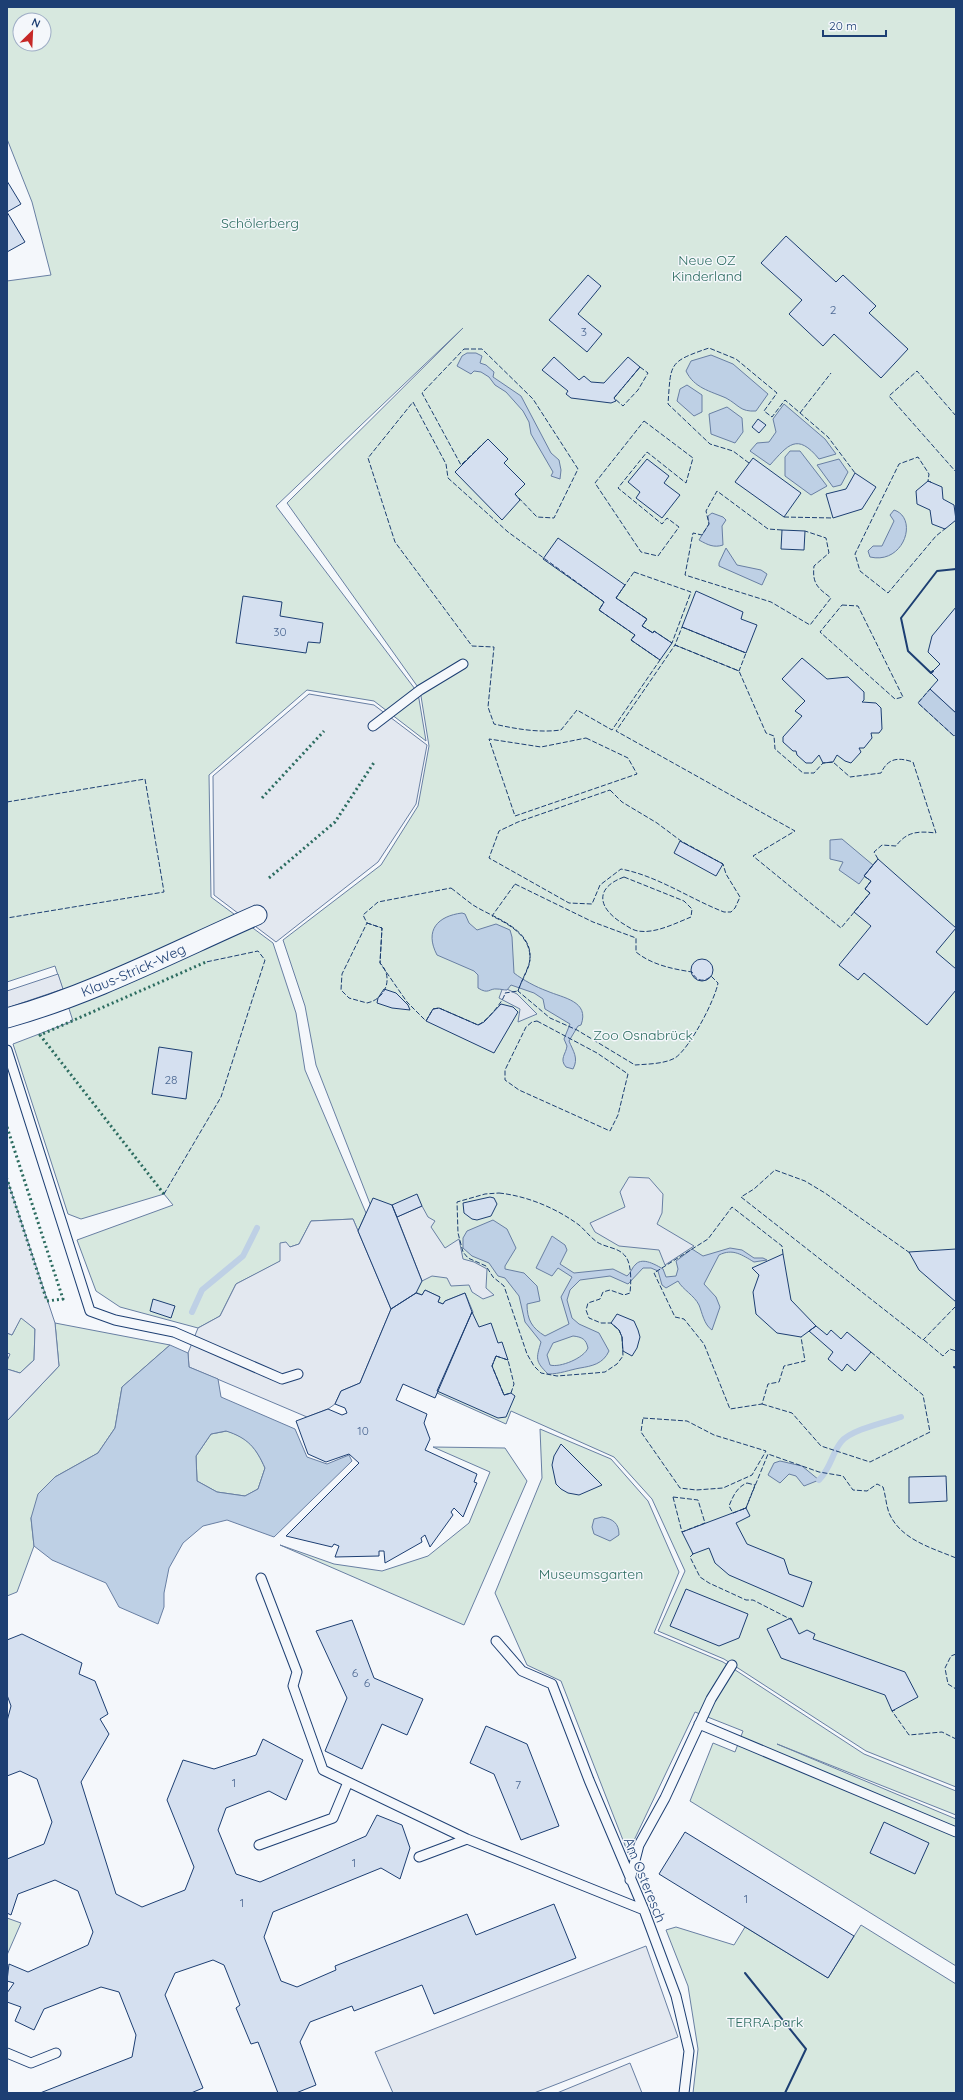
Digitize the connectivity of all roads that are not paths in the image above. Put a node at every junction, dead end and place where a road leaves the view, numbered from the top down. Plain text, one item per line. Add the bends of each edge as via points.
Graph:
1 (463, 664) dead end
2 (373, 726) dead end
3 (257, 915) dead end
4 (7, 1018) edge
5 (7, 1050) edge
6 (298, 1374) dead end
7 (261, 1578) dead end
8 (496, 1641) dead end
9 (732, 1664) dead end
10 (699, 1724) junction
11 (348, 1782) junction
12 (956, 1832) edge
13 (467, 1839) junction
14 (259, 1845) dead end
15 (419, 1857) dead end
16 (630, 1880) junction
17 (644, 1910) junction
18 (7, 2053) edge
19 (56, 2053) dead end
20 (684, 2093) edge

1 - 2 lane via 420,690
3 - 4 street, Klaus-Strick-Weg via 92,988 37,1010
5 - 6 lane via 90,1311 115,1320 174,1332 282,1379
7 - 11 lane via 297,1672 292,1686 324,1770
8 - 16 lane, Am Osteresch via 522,1671 552,1684
9 - 10 lane
10 - 12 lane
10 - 16 lane via 665,1798 639,1845
11 - 13 lane
11 - 14 lane via 332,1818
13 - 15 lane
13 - 17 lane
16 - 17 lane, Am Osteresch
17 - 20 lane, Am Osteresch via 676,1996 689,2051
18 - 19 lane via 31,2063

